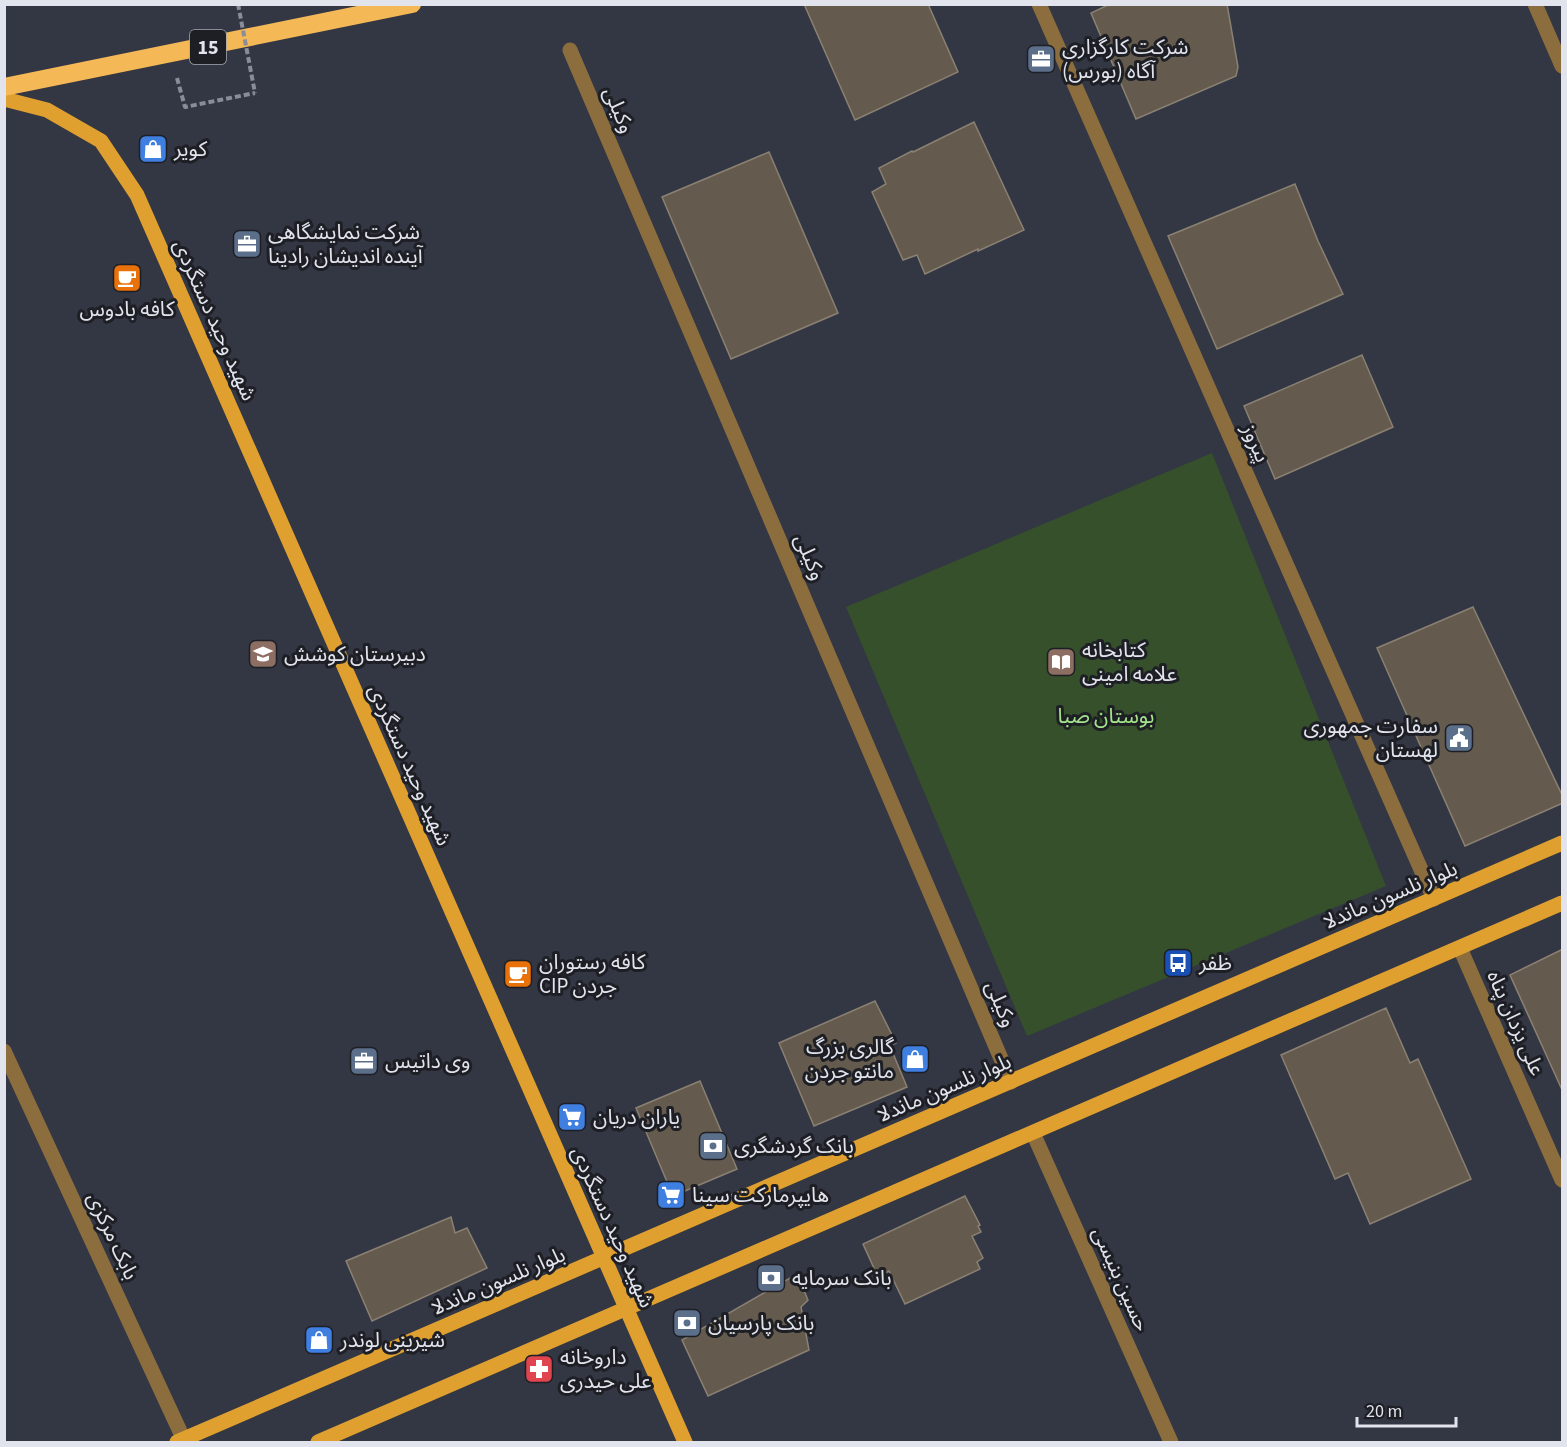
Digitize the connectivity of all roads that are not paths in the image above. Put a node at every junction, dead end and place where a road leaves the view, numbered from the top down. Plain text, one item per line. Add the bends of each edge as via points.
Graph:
1 (412, 4) edge
2 (1535, 4) edge
3 (1042, 5) edge
4 (570, 50) dead end
5 (1563, 66) edge
6 (4, 87) edge
7 (4, 99) edge
8 (1563, 843) edge
9 (1434, 899) junction
10 (1563, 903) edge
11 (1460, 948) junction
12 (4, 1051) edge
13 (1011, 1082) junction
14 (1033, 1133) junction
15 (1563, 1180) edge
16 (603, 1258) junction
17 (626, 1309) junction
18 (181, 1441) edge
19 (318, 1443) edge
20 (685, 1443) edge
21 (1171, 1443) edge

1 - 6 highway, 15
2 - 5 street
3 - 9 street, پیروز
4 - 13 street, وكيلی
7 - 16 main road, شهید وحید دستگردی via 47,110 101,141 137,195
8 - 9 main road, بلوار نلسون ماندلا
9 - 13 main road, بلوار نلسون ماندلا
10 - 11 main road
11 - 14 main road
11 - 15 street, علی یزدان پناه
12 - 18 street, بابک مرکزی
13 - 16 main road, بلوار نلسون ماندلا
14 - 17 main road
14 - 21 street, حسین بنیسی
16 - 17 main road, شهید وحید دستگردی
16 - 18 main road, بلوار نلسون ماندلا
17 - 19 main road
17 - 20 main road, شهید وحید دستگردی

